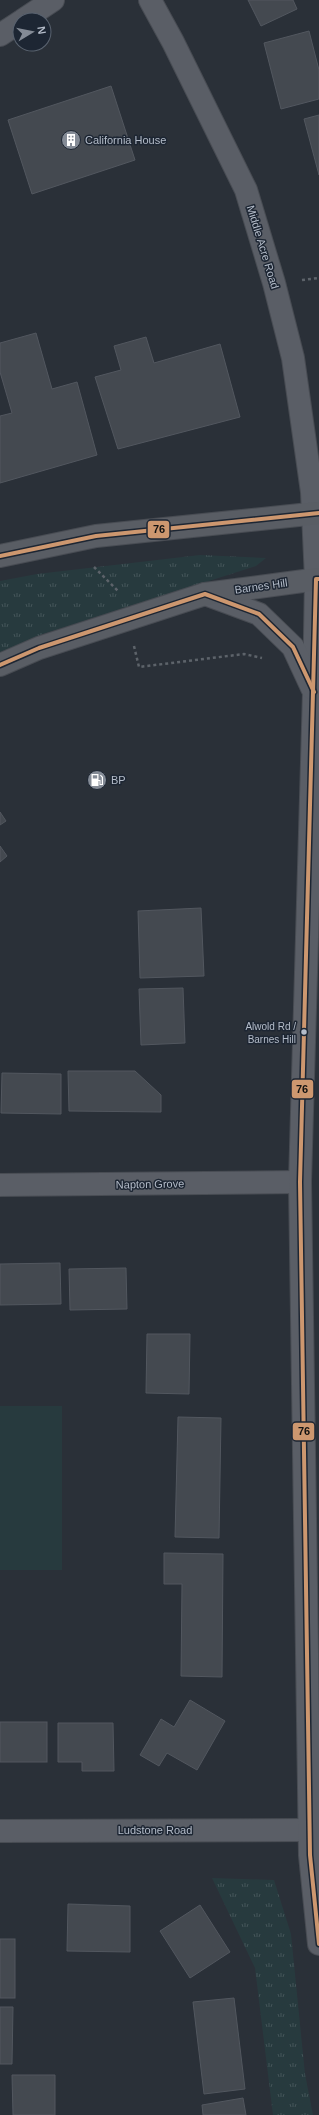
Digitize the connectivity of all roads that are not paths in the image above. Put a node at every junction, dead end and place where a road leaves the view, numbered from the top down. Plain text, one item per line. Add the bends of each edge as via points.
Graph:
1 (53, 0) edge
2 (150, 0) edge
3 (35, 12) edge
4 (12, 27) edge
5 (0, 35) edge
6 (316, 513) edge
7 (0, 556) edge
8 (317, 579) edge
9 (205, 594) junction
10 (0, 666) edge
11 (314, 692) junction
12 (300, 1182) junction
13 (0, 1185) edge
14 (311, 1830) junction
15 (0, 1831) edge
16 (319, 1944) edge

1 - 3 street
2 - 6 street, Middle Acre Road via 246,190 293,358
4 - 5 street
6 - 7 main road via 86,538
6 - 8 street, Middle Acre Road
8 - 9 main road, Barnes Hill
8 - 11 street, Middle Acre Road
9 - 10 main road, Barnes Hill via 39,648
9 - 11 street via 259,614 293,647
11 - 12 street, Middle Acre Road
12 - 13 street, Napton Grove
12 - 14 street, Middle Acre Road
14 - 15 street, Ludstone Road
14 - 16 street, Middle Acre Road via 310,1855

